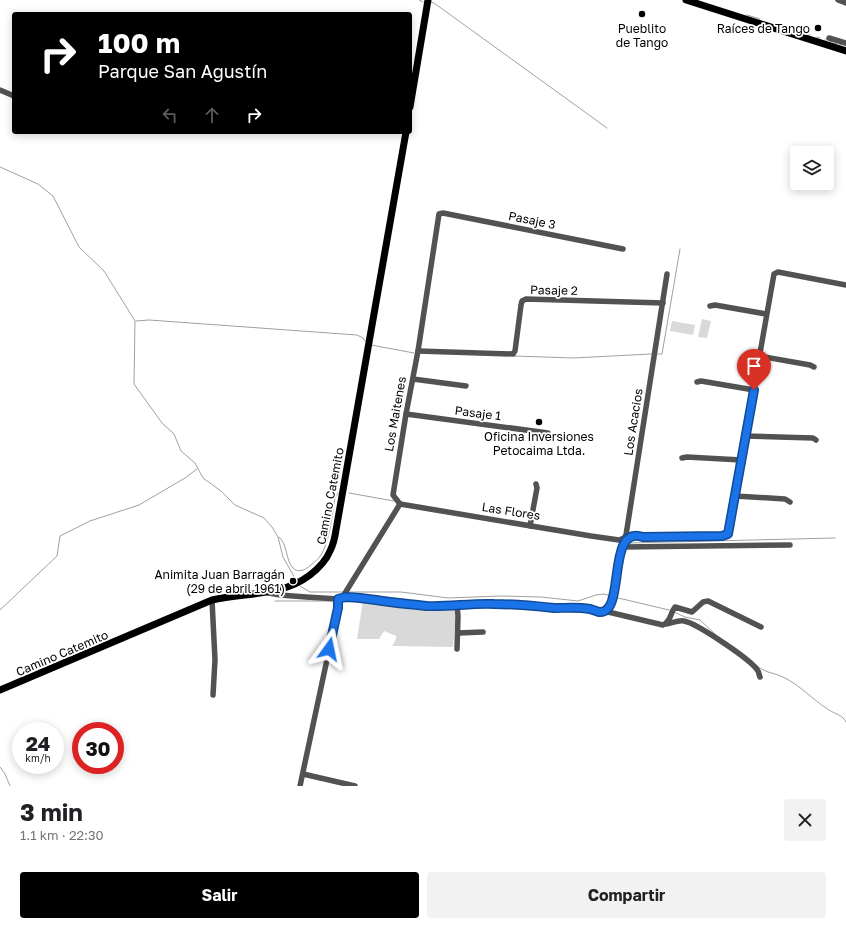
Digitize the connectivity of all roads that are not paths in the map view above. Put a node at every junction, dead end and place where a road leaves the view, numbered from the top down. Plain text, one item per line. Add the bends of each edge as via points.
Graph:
1 (428, 0) edge
2 (686, 0) edge
3 (838, 0) edge
4 (846, 2) edge
5 (829, 38) dead end
6 (846, 43) edge
7 (846, 51) edge
8 (0, 90) edge
9 (12, 95) edge
10 (412, 95) edge
11 (406, 134) edge
12 (439, 217) joint
13 (623, 249) dead end
14 (667, 274) dead end
15 (846, 285) edge
16 (663, 303) junction
17 (710, 306) dead end
18 (766, 314) junction
19 (418, 351) junction
20 (759, 356) junction
21 (814, 367) dead end
22 (413, 379) junction
23 (697, 382) dead end
24 (466, 386) dead end
25 (754, 390) junction
26 (406, 414) junction
27 (548, 433) dead end
28 (746, 436) junction
29 (816, 440) dead end
30 (682, 458) dead end
31 (741, 460) junction
32 (536, 484) dead end
33 (735, 496) junction
34 (790, 502) dead end
35 (400, 504) junction
36 (530, 526) junction
37 (618, 540) joint
38 (790, 545) dead end
39 (622, 546) junction
40 (288, 592) junction
41 (342, 596) junction
42 (212, 600) junction
43 (457, 605) junction
44 (604, 611) junction
45 (666, 624) junction
46 (761, 628) dead end
47 (483, 632) dead end
48 (458, 633) junction
49 (457, 649) dead end
50 (760, 677) dead end
51 (0, 690) edge
52 (213, 695) dead end
53 (303, 774) junction
54 (300, 786) edge
55 (354, 786) edge

1 - 10 main road
2 - 7 main road
3 - 4 street
5 - 6 street
8 - 9 street
11 - 40 main road, Camino Catemito via 334,541 321,566
12 - 13 street, Pasaje 3 via 439,214 443,213
12 - 19 street, Los Maitenes
14 - 16 street, Los Acacios
15 - 18 street via 776,272 773,275
16 - 19 street, Pasaje 2 via 526,299 521,305 513,354
16 - 37 street, Los Acacios via 626,535
17 - 18 street
18 - 20 street
19 - 22 street, Los Maitenes
20 - 21 street
20 - 25 street
22 - 24 street
22 - 26 street, Los Maitenes
23 - 25 street
25 - 28 street
26 - 27 street, Pasaje 1
26 - 35 street, Los Maitenes via 393,495
28 - 29 street
28 - 31 street
30 - 31 street
31 - 33 street
32 - 36 street
33 - 34 street via 785,499
33 - 39 street via 729,533 726,536 639,536 631,537
35 - 36 street, Las Flores
35 - 41 street
36 - 37 street, Las Flores
38 - 39 street
39 - 44 street via 612,602
40 - 41 street
40 - 42 main road, Camino Catemito
41 - 43 street via 426,606
41 - 53 street
42 - 51 main road, Camino Catemito
42 - 52 street via 215,660
43 - 44 street via 503,604
43 - 48 street
44 - 45 street via 660,625
45 - 46 street via 675,607 692,612 703,602 708,601
45 - 50 street via 680,621 691,623 748,661
47 - 48 street
48 - 49 street
53 - 54 street
53 - 55 street

